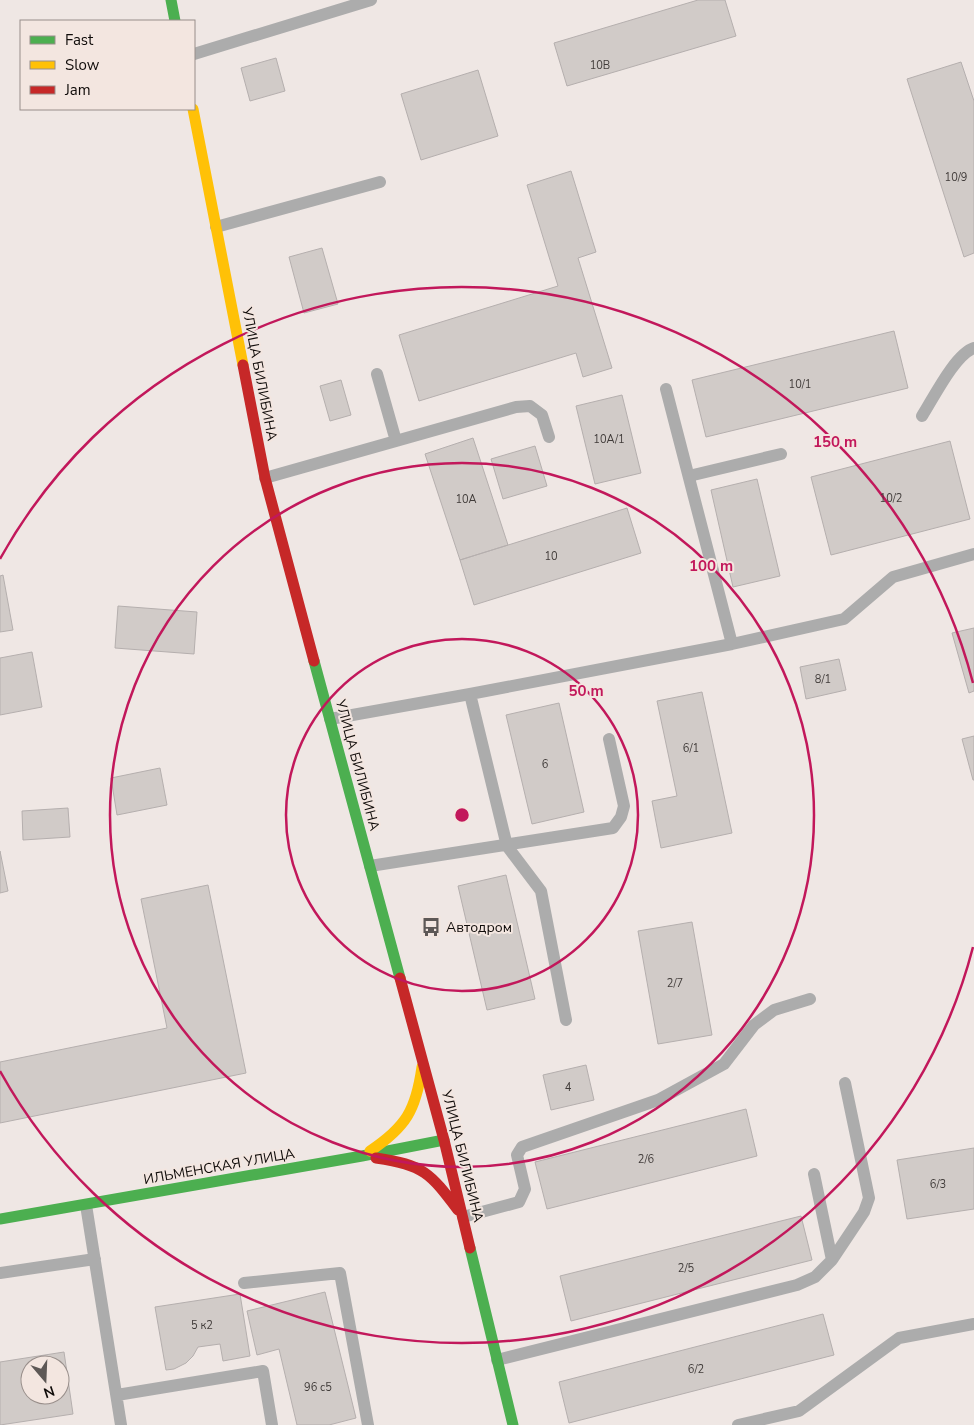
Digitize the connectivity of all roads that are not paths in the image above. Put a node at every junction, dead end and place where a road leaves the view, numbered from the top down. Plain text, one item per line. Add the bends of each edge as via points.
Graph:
1 (171, 0) edge
2 (371, 0) edge
3 (175, 20) edge
4 (195, 54) edge
5 (193, 110) edge
6 (380, 182) dead end
7 (216, 227) junction
8 (974, 348) edge
9 (377, 374) dead end
10 (666, 389) dead end
11 (922, 416) dead end
12 (549, 437) dead end
13 (396, 441) junction
14 (781, 454) dead end
15 (689, 476) junction
16 (265, 478) junction
17 (974, 554) edge
18 (732, 644) junction
19 (470, 694) junction
20 (330, 719) junction
21 (609, 739) dead end
22 (507, 846) junction
23 (370, 866) junction
24 (810, 999) dead end
25 (566, 1020) dead end
26 (423, 1062) junction
27 (845, 1083) dead end
28 (444, 1140) junction
29 (362, 1156) junction
30 (814, 1174) dead end
31 (86, 1205) junction
32 (463, 1217) junction
33 (0, 1219) edge
34 (95, 1259) junction
35 (832, 1260) junction
36 (0, 1273) edge
37 (244, 1283) dead end
38 (974, 1324) edge
39 (498, 1360) junction
40 (117, 1395) junction
41 (122, 1425) edge
42 (272, 1425) edge
43 (368, 1425) edge
44 (513, 1425) edge
45 (738, 1425) edge

1 - 3 main road
2 - 4 lane
5 - 7 main road, УЛИЦА БИЛИБИНА
6 - 7 lane
7 - 16 main road, УЛИЦА БИЛИБИНА
8 - 11 lane via 951,369
9 - 13 lane
10 - 15 lane
12 - 13 lane via 542,415 530,406 516,407
13 - 16 lane
14 - 15 lane
15 - 18 lane
16 - 20 main road, УЛИЦА БИЛИБИНА
17 - 18 lane via 893,577 844,619
18 - 19 lane
19 - 20 lane
19 - 22 lane
20 - 23 main road, УЛИЦА БИЛИБИНА
21 - 22 lane via 624,806 613,828
22 - 23 lane
22 - 25 lane via 541,891
23 - 26 main road, УЛИЦА БИЛИБИНА
24 - 32 lane via 774,1010 754,1026 724,1064 658,1100 522,1147 516,1155 525,1189 519,1202
26 - 28 main road, УЛИЦА БИЛИБИНА
26 - 29 main road via 420,1087 406,1120
27 - 35 lane via 869,1198 864,1212
28 - 29 main road, ИЛЬМЕНСКАЯ УЛИЦА
28 - 32 main road, УЛИЦА БИЛИБИНА
29 - 31 main road, ИЛЬМЕНСКАЯ УЛИЦА
29 - 32 main road via 420,1169 444,1191
30 - 35 lane
31 - 33 main road, ИЛЬМЕНСКАЯ УЛИЦА
31 - 34 lane
32 - 39 main road, УЛИЦА БИЛИБИНА
34 - 36 lane
34 - 40 lane
35 - 39 lane via 816,1277 797,1285
37 - 43 lane via 340,1273
38 - 45 lane via 899,1338 799,1411
39 - 44 main road, УЛИЦА БИЛИБИНА
40 - 41 lane
40 - 42 lane via 263,1371

